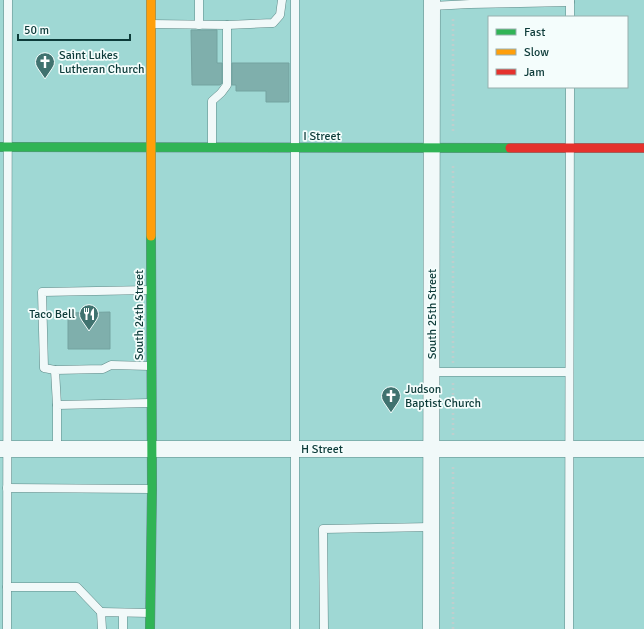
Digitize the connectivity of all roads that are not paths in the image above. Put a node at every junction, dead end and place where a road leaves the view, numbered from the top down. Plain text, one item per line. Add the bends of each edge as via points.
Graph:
1 (8, 0) edge
2 (151, 0) edge
3 (199, 0) edge
4 (282, 0) edge
5 (296, 0) edge
6 (570, 1) edge
7 (432, 3) edge
8 (570, 16) edge
9 (151, 24) junction
10 (199, 24) junction
11 (227, 24) junction
12 (570, 88) edge
13 (4, 147) edge
14 (151, 148) junction
15 (212, 148) junction
16 (296, 148) junction
17 (432, 148) junction
18 (570, 148) junction
19 (644, 148) edge
20 (151, 290) junction
21 (151, 366) junction
22 (55, 370) junction
23 (432, 372) junction
24 (569, 372) junction
25 (151, 403) junction
26 (56, 405) junction
27 (4, 449) edge
28 (57, 449) junction
29 (151, 449) junction
30 (295, 449) junction
31 (431, 449) junction
32 (569, 449) junction
33 (644, 449) edge
34 (7, 488) junction
35 (152, 489) junction
36 (431, 527) junction
37 (7, 587) junction
38 (101, 612) junction
39 (123, 613) junction
40 (150, 613) junction
41 (7, 629) edge
42 (102, 629) edge
43 (123, 629) edge
44 (150, 629) edge
45 (295, 629) edge
46 (324, 629) edge
47 (432, 629) edge
48 (569, 629) edge

1 - 13 lane
2 - 9 street, South 24th Street
3 - 10 lane
4 - 11 lane via 280,15 273,23
5 - 16 lane
6 - 7 lane via 453,5
6 - 8 lane
7 - 17 street, South 25th Street
9 - 10 lane
9 - 14 street, South 24th Street
10 - 11 lane
11 - 15 lane via 227,85 212,101
12 - 18 lane
13 - 14 street, I Street
13 - 27 lane
14 - 15 street, I Street
14 - 20 street, South 24th Street
15 - 16 street, I Street
16 - 17 street, I Street
16 - 30 lane
17 - 18 street, I Street
17 - 23 street, South 25th Street
18 - 19 street, I Street
18 - 24 lane
20 - 21 street, South 24th Street
20 - 22 lane via 42,292 44,368
21 - 22 lane via 111,365 103,369
21 - 25 street, South 24th Street
22 - 26 lane
23 - 24 lane
23 - 31 street, South 25th Street
24 - 32 lane
25 - 26 lane
25 - 29 street, South 24th Street
26 - 28 lane
27 - 28 street, H Street
27 - 34 lane
28 - 29 street, H Street
29 - 30 street, H Street
29 - 35 street, South 24th Street
30 - 31 street, H Street
30 - 45 lane
31 - 32 street, H Street
31 - 36 street, South 25th Street
32 - 33 street, H Street
32 - 48 lane
34 - 35 lane
34 - 37 lane
35 - 40 street, South 24th Street
36 - 46 lane via 323,529
36 - 47 street, South 25th Street
37 - 38 lane via 77,587
37 - 41 lane
38 - 39 lane
38 - 42 lane
39 - 40 lane
39 - 43 lane
40 - 44 street, South 24th Street

